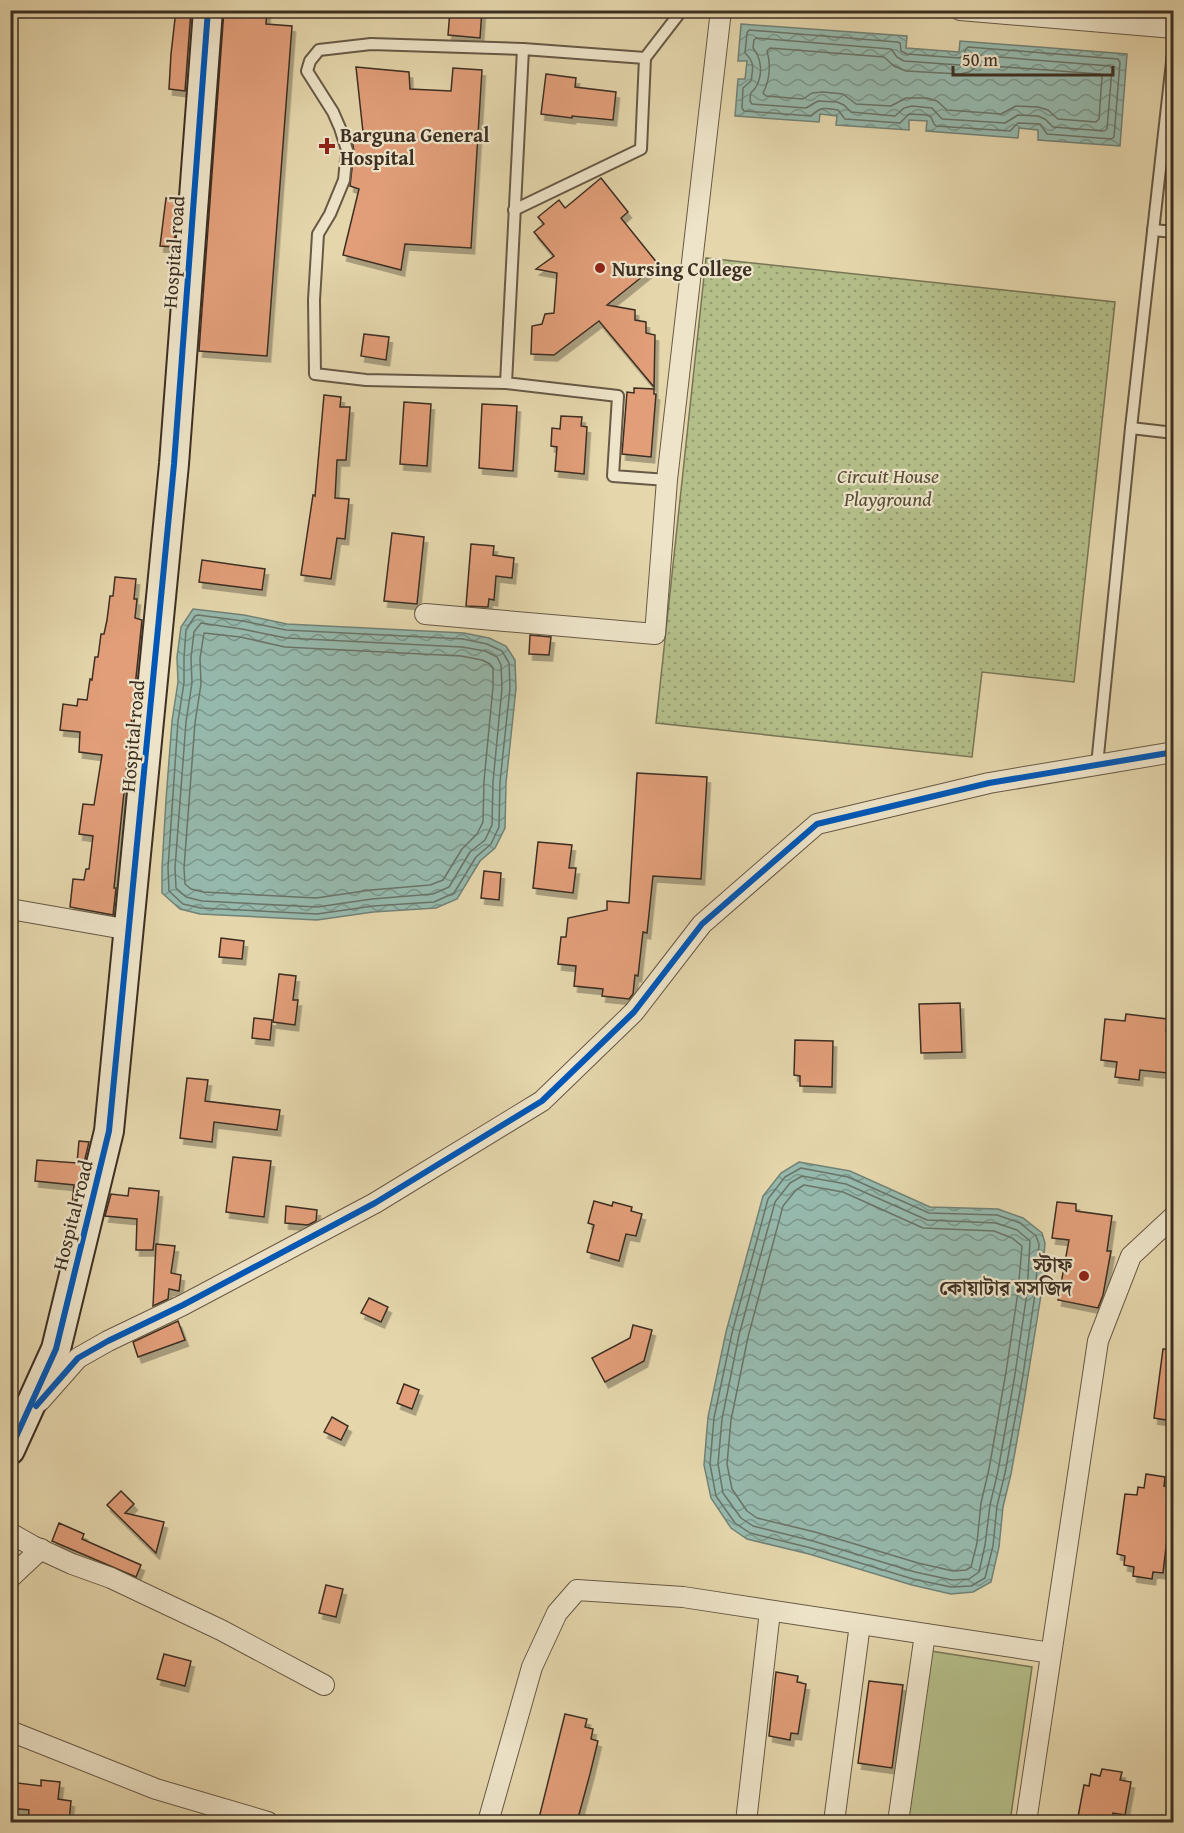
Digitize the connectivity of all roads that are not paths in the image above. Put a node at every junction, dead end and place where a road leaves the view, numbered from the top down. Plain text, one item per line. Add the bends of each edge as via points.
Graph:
1 (208, 10) edge
2 (682, 10) edge
3 (721, 10) edge
4 (960, 10) edge
5 (1173, 28) edge
6 (1173, 44) edge
7 (522, 49) junction
8 (645, 58) junction
9 (1172, 76) edge
10 (514, 210) junction
11 (1153, 230) junction
12 (1173, 232) edge
13 (506, 382) junction
14 (1131, 428) junction
15 (1173, 433) edge
16 (667, 480) junction
17 (425, 614) dead end
18 (1173, 752) edge
19 (1097, 765) junction
20 (10, 909) edge
21 (130, 930) junction
22 (1173, 1216) edge
23 (24, 1419) junction
24 (10, 1450) edge
25 (10, 1533) edge
26 (37, 1548) junction
27 (10, 1578) edge
28 (770, 1611) junction
29 (860, 1624) junction
30 (925, 1634) junction
31 (1051, 1653) junction
32 (324, 1685) dead end
33 (10, 1731) edge
34 (268, 1822) edge
35 (489, 1822) edge
36 (746, 1822) edge
37 (834, 1822) edge
38 (898, 1822) edge
39 (1026, 1822) edge

1 - 21 street, Hospital road via 174,464
2 - 8 lane
3 - 16 street
4 - 5 street
6 - 9 lane
7 - 8 lane
7 - 10 lane
7 - 13 lane via 371,44 319,50 308,71 333,112 347,150 344,180 318,234 315,374 366,380
8 - 10 lane via 641,149
9 - 11 lane
10 - 13 lane
11 - 12 lane
11 - 14 lane
13 - 16 lane via 618,396 613,476
14 - 15 lane
14 - 19 lane
16 - 17 street via 655,634
18 - 19 street
19 - 23 street via 989,783 817,824 702,924 634,1012 542,1101 375,1203 78,1358
20 - 21 street
21 - 23 street, Hospital road via 109,1131 56,1349
22 - 31 street via 1131,1256 1098,1341
23 - 24 street, Hospital road
25 - 26 street
26 - 27 street
26 - 32 street via 131,1587
28 - 29 street
28 - 35 street via 683,1597 577,1590 557,1612 532,1666
28 - 36 street
29 - 30 street
29 - 37 street
30 - 31 street
30 - 38 street
31 - 39 street
33 - 34 street via 156,1789

